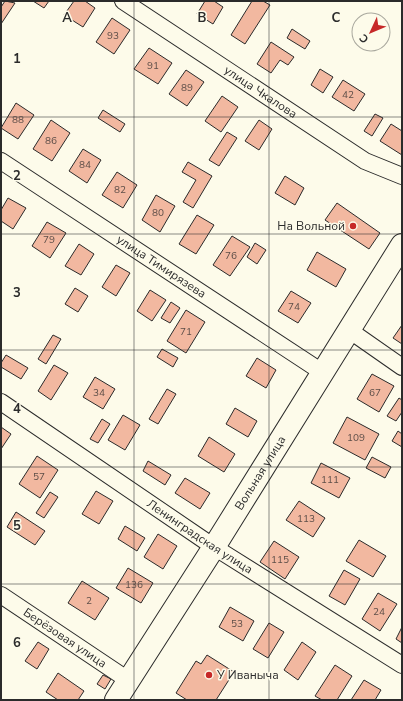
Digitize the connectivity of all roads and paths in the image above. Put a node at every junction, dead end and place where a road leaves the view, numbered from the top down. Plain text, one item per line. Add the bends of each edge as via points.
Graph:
1 (123, 1) edge
2 (1, 161) edge
3 (402, 176) edge
4 (402, 245) edge
5 (349, 330) junction
6 (402, 367) edge
7 (322, 372) junction
8 (1, 402) edge
9 (214, 547) junction
10 (1, 595) edge
11 (402, 665) edge
12 (128, 680) junction
13 (116, 700) edge

1 - 3 street, улица Чкалова via 365,161
2 - 7 street, улица Тимирязева
4 - 5 main road, Вольная улица
5 - 6 street
5 - 7 main road, Вольная улица
7 - 9 main road, Вольная улица
8 - 9 street, Ленинградская улица
9 - 11 street, Ленинградская улица
9 - 12 main road, Вольная улица
10 - 12 street, Берёзовая улица
12 - 13 main road, Вольная улица

